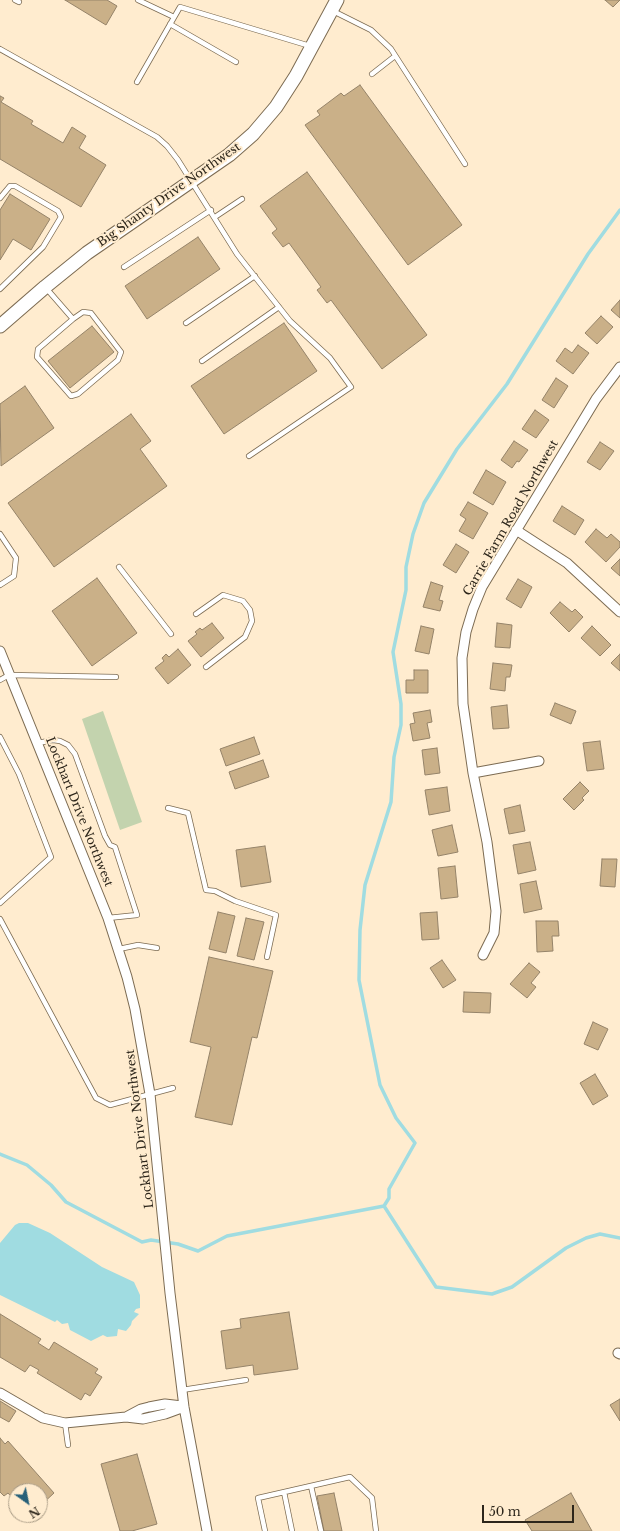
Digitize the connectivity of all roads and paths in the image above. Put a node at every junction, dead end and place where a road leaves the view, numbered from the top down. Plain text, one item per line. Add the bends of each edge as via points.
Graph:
1 (138, 0) edge
2 (334, 5) edge
3 (174, 17) junction
4 (170, 24) junction
5 (312, 47) junction
6 (0, 49) edge
7 (396, 56) junction
8 (236, 62) dead end
9 (372, 74) dead end
10 (136, 82) dead end
11 (465, 164) dead end
12 (192, 181) junction
13 (0, 198) edge
14 (242, 199) dead end
15 (211, 210) junction
16 (215, 217) junction
17 (124, 267) dead end
18 (254, 276) junction
19 (45, 287) junction
20 (0, 289) edge
21 (279, 307) junction
22 (73, 319) junction
23 (186, 323) dead end
24 (0, 326) edge
25 (202, 361) dead end
26 (620, 367) edge
27 (250, 456) dead end
28 (516, 530) junction
29 (0, 534) edge
30 (119, 567) dead end
31 (0, 585) edge
32 (620, 612) edge
33 (196, 614) dead end
34 (171, 634) dead end
35 (0, 651) edge
36 (206, 667) dead end
37 (9, 675) junction
38 (116, 677) dead end
39 (0, 680) edge
40 (0, 737) edge
41 (38, 743) junction
42 (539, 761) dead end
43 (473, 773) junction
44 (168, 808) dead end
45 (0, 903) edge
46 (108, 918) junction
47 (0, 920) edge
48 (157, 948) dead end
49 (119, 949) junction
50 (483, 955) dead end
51 (267, 957) dead end
52 (173, 1088) dead end
53 (150, 1094) junction
54 (246, 1380) dead end
55 (182, 1390) junction
56 (0, 1393) edge
57 (184, 1407) junction
58 (65, 1423) junction
59 (68, 1445) dead end
60 (311, 1486) junction
61 (284, 1492) junction
62 (206, 1531) edge
63 (265, 1531) edge
64 (292, 1531) edge
65 (321, 1531) edge
66 (376, 1531) edge

1 - 3 lane
2 - 5 street, Big Shanty Drive Northwest
2 - 7 lane via 370,30
3 - 4 lane
3 - 5 lane via 180,7
4 - 8 lane
4 - 10 lane
5 - 12 street, Big Shanty Drive Northwest via 276,107 253,134
6 - 12 lane via 157,137 173,152
7 - 9 lane
7 - 11 lane
12 - 15 lane
12 - 19 street, Big Shanty Drive Northwest via 87,253
13 - 20 lane via 10,186 16,186 58,211 61,217 44,247
14 - 16 lane
15 - 16 lane
15 - 17 lane
16 - 18 lane via 237,254
18 - 21 lane
18 - 23 lane
19 - 22 lane
19 - 24 street, Big Shanty Drive Northwest
21 - 25 lane
21 - 27 lane via 290,321 330,358 351,387
22 - 22 lane via 38,349 37,357 71,396 78,394 118,360 121,352 91,313 83,312
26 - 28 street, Carrie Farm Road Northwest via 596,399
28 - 32 street via 567,563
28 - 43 street, Carrie Farm Road Northwest via 479,594 470,616 464,645 462,692
29 - 31 lane via 16,558 14,576
30 - 34 lane
33 - 36 lane via 223,595 243,601 250,610 252,621 245,637
35 - 37 street, Lockhart Drive Northwest
37 - 38 lane
37 - 39 lane
37 - 41 street, Lockhart Drive Northwest
40 - 45 lane via 27,793 51,857
41 - 46 street, Lockhart Drive Northwest
41 - 46 lane via 53,740 68,745 74,754 105,836 110,845 115,846 137,915
42 - 43 street
43 - 50 street, Carrie Farm Road Northwest via 487,842 496,911 494,933
44 - 51 lane via 188,813 206,890 215,891 276,915
46 - 49 street, Lockhart Drive Northwest
47 - 53 lane via 96,1098 110,1104
48 - 49 lane via 138,945
49 - 53 street, Lockhart Drive Northwest via 140,1032
52 - 53 lane
53 - 55 street, Lockhart Drive Northwest
54 - 55 lane
55 - 57 street, Lockhart Drive Northwest
56 - 58 street via 44,1418
57 - 58 street via 165,1404 141,1409 126,1417
57 - 62 street, Lockhart Drive Northwest
58 - 59 lane
60 - 61 lane
60 - 65 lane
60 - 66 lane via 350,1477 372,1498
61 - 63 lane via 258,1498
61 - 64 lane

